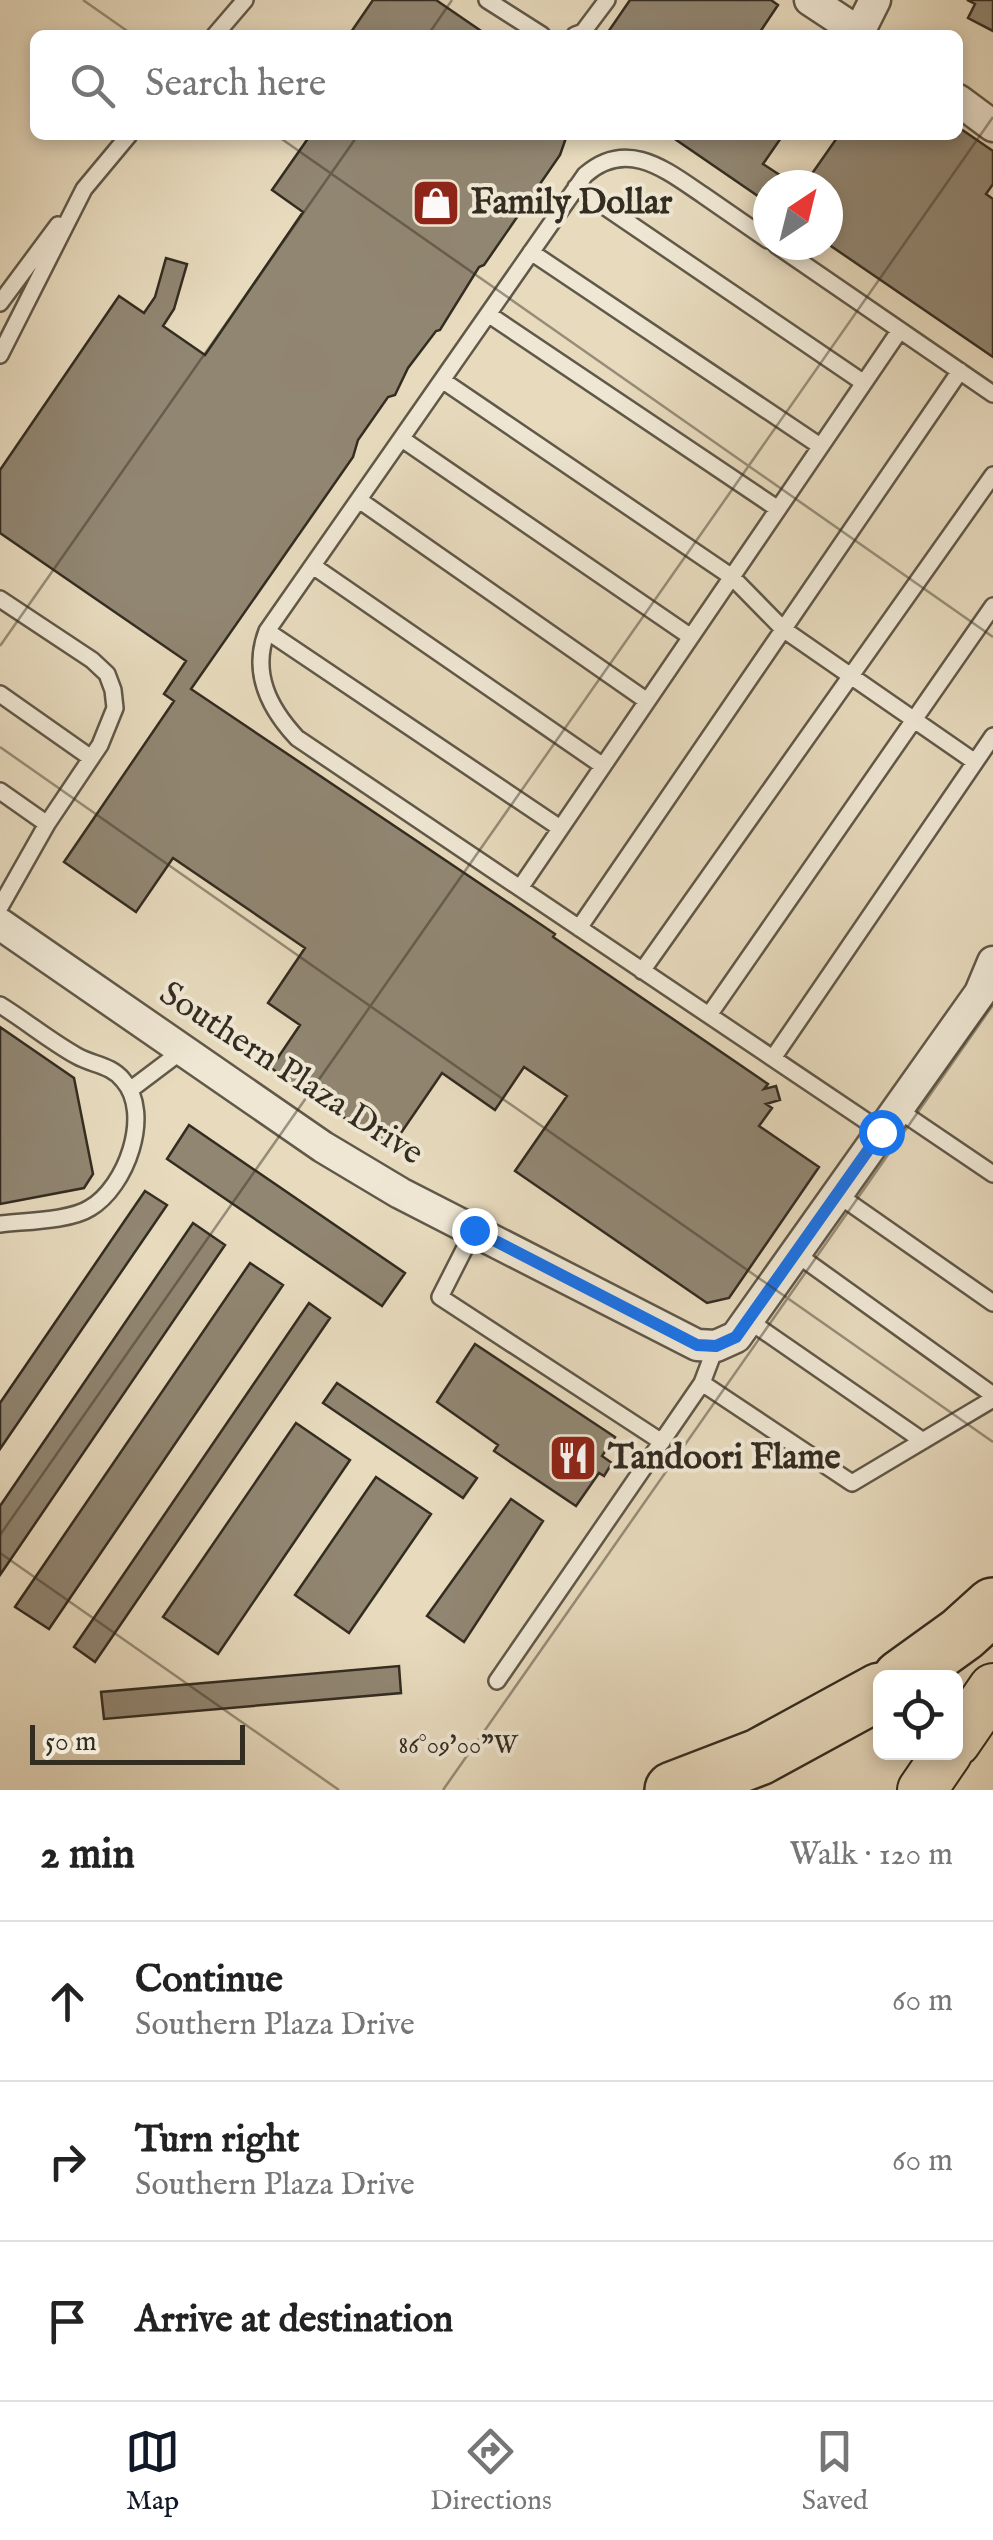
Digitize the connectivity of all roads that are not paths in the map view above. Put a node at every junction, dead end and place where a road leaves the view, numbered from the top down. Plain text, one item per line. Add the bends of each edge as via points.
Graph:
1 (245, 0) edge
2 (488, 0) edge
3 (607, 0) edge
4 (810, 0) edge
5 (875, 0) edge
6 (511, 6) edge
7 (219, 30) edge
8 (537, 30) edge
9 (584, 30) edge
10 (855, 30) edge
11 (863, 30) edge
12 (963, 104) edge
13 (993, 126) edge
14 (125, 140) edge
15 (576, 188) junction
16 (84, 190) junction
17 (753, 230) edge
18 (531, 252) junction
19 (798, 260) edge
20 (0, 304) edge
21 (488, 314) junction
22 (900, 330) junction
23 (0, 354) edge
24 (960, 371) junction
25 (442, 380) junction
26 (864, 383) junction
27 (993, 394) edge
28 (402, 439) junction
29 (820, 446) junction
30 (993, 475) edge
31 (359, 500) junction
32 (778, 509) junction
33 (313, 566) junction
34 (732, 576) junction
35 (0, 599) edge
36 (993, 606) edge
37 (783, 629) junction
38 (267, 631) junction
39 (690, 637) junction
40 (851, 676) junction
41 (0, 694) edge
42 (647, 701) junction
43 (914, 720) junction
44 (993, 736) edge
45 (91, 758) junction
46 (975, 762) junction
47 (603, 766) junction
48 (0, 791) edge
49 (47, 824) junction
50 (560, 828) junction
51 (520, 888) junction
52 (0, 907) edge
53 (0, 924) edge
54 (578, 928) junction
55 (993, 962) edge
56 (642, 970) junction
57 (987, 996) edge
58 (0, 1005) edge
59 (708, 1015) junction
60 (183, 1050) junction
61 (773, 1058) junction
62 (130, 1090) junction
63 (889, 1120) junction
64 (993, 1174) edge
65 (837, 1194) junction
66 (0, 1224) edge
67 (474, 1230) junction
68 (795, 1253) junction
69 (993, 1303) edge
70 (748, 1320) junction
71 (716, 1346) junction
72 (702, 1383) junction
73 (993, 1397) edge
74 (923, 1441) junction
75 (662, 1442) junction
76 (993, 1606) edge
77 (911, 1670) edge
78 (497, 1681) dead end
79 (993, 1688) edge
80 (873, 1695) edge
81 (963, 1732) edge
82 (943, 1760) edge
83 (673, 1790) edge
84 (922, 1790) edge

1 - 7 lane
2 - 6 lane
3 - 9 lane
4 - 10 street
5 - 11 street
6 - 8 lane
12 - 13 street
14 - 16 lane
15 - 17 lane via 600,162 643,160
15 - 18 lane
15 - 26 lane
16 - 20 lane
16 - 23 lane
18 - 21 lane
18 - 29 lane
19 - 22 lane
21 - 25 lane
21 - 32 lane
22 - 24 lane
22 - 26 lane
24 - 27 lane
24 - 37 lane
25 - 28 lane
25 - 34 lane
26 - 29 lane
28 - 31 lane
28 - 39 lane
29 - 32 lane
30 - 40 lane
31 - 33 lane
31 - 42 lane
32 - 34 lane
33 - 38 lane
33 - 47 lane
34 - 37 lane
34 - 39 lane
35 - 45 lane via 106,674 114,708
36 - 43 lane
37 - 40 lane
37 - 54 lane
38 - 50 lane
38 - 51 lane via 260,650 265,694 297,738
39 - 42 lane
40 - 43 lane
40 - 56 lane
41 - 45 lane
42 - 47 lane
43 - 46 lane
43 - 59 lane
44 - 46 lane
45 - 49 lane
46 - 61 lane
47 - 50 lane
48 - 49 lane
49 - 52 lane
50 - 51 lane
51 - 54 lane
53 - 60 street, Southern Plaza Drive
54 - 56 lane
55 - 57 street
56 - 59 lane
57 - 63 street
58 - 62 lane via 74,1054 115,1071
59 - 61 lane
60 - 62 lane
60 - 67 street, Southern Plaza Drive via 324,1148
61 - 63 lane
62 - 66 lane via 134,1143 105,1196 74,1214
63 - 64 lane
63 - 65 street
65 - 68 street
65 - 69 lane
67 - 71 street, Southern Plaza Drive via 697,1345
67 - 75 lane via 440,1297
68 - 70 street
68 - 73 lane
70 - 71 street via 736,1337
70 - 74 lane
71 - 72 lane
72 - 74 lane via 852,1483
72 - 75 lane
73 - 74 lane
75 - 78 lane
76 - 77 highway
79 - 81 main road
80 - 83 highway via 759,1757
82 - 84 main road

